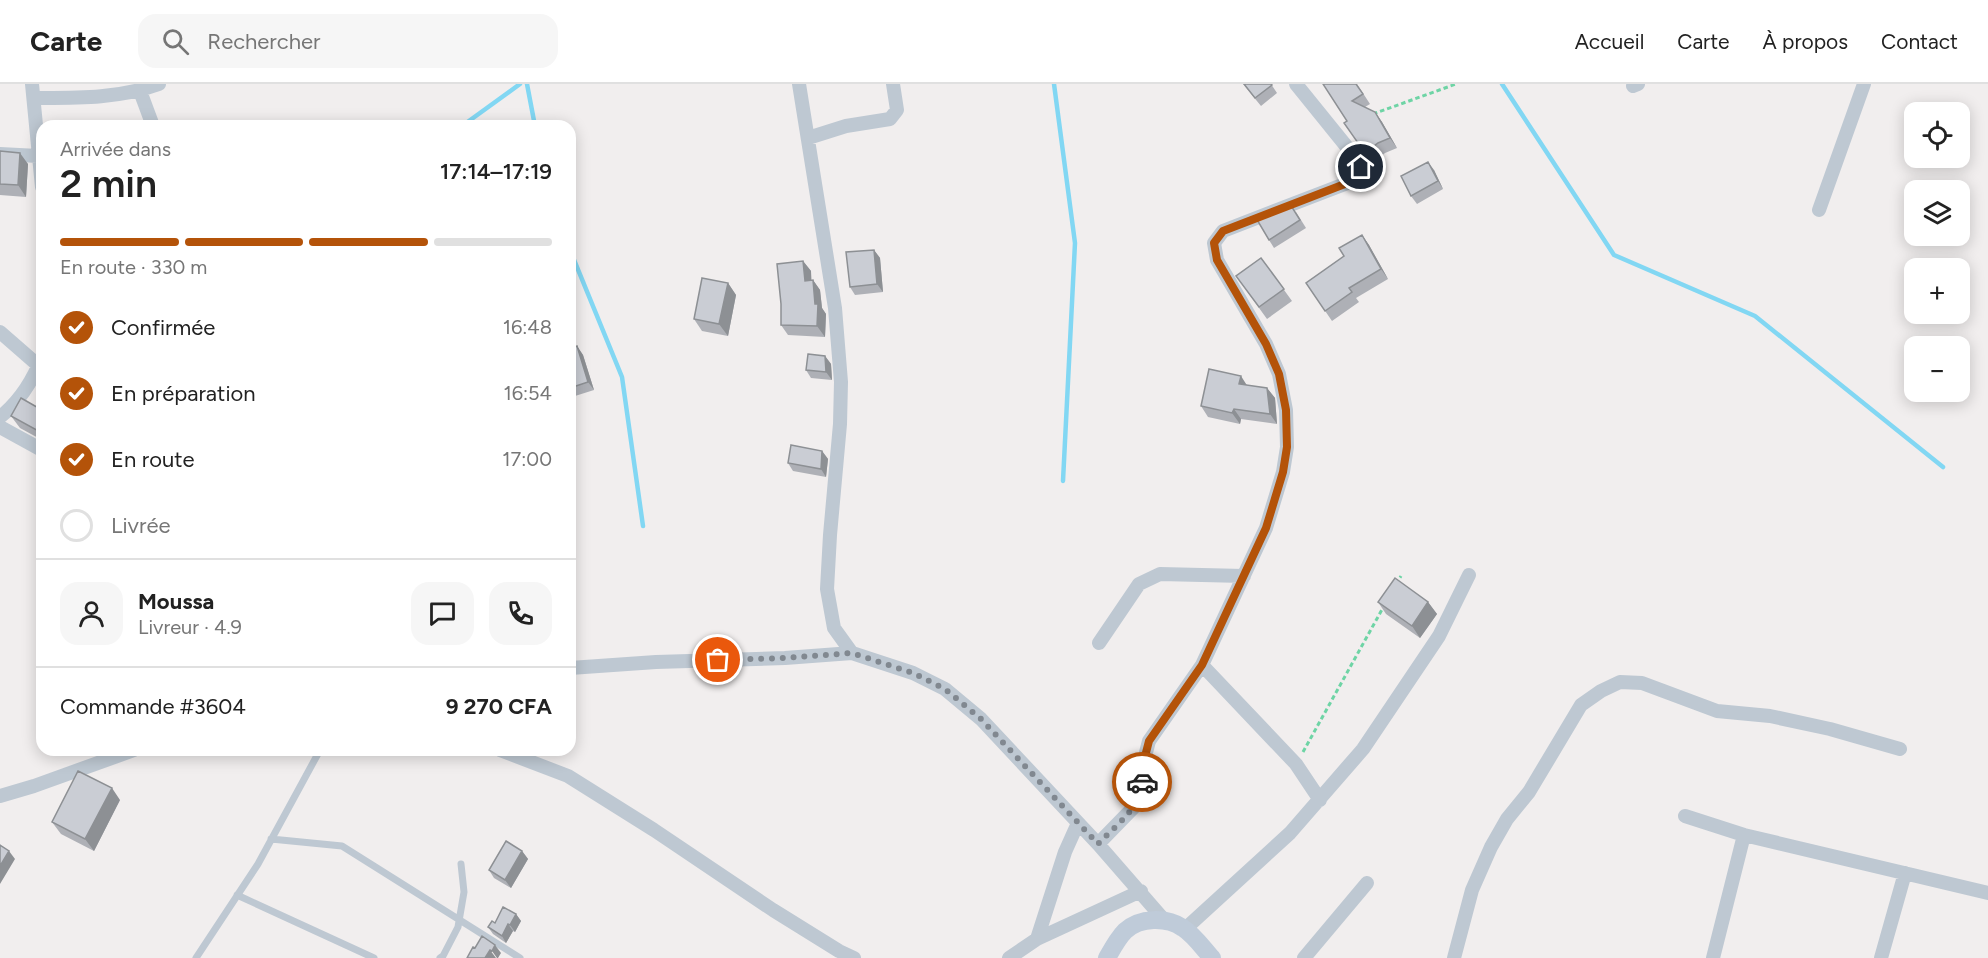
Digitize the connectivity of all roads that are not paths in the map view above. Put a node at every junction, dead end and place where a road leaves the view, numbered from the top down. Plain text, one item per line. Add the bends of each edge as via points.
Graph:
1 (90, 84) edge
2 (159, 84) edge
3 (799, 84) edge
4 (893, 84) edge
5 (1296, 84) edge
6 (1864, 84) edge
7 (33, 91) edge
8 (140, 91) junction
9 (90, 98) junction
10 (151, 120) edge
11 (36, 124) edge
12 (808, 138) junction
13 (0, 154) edge
14 (36, 156) edge
15 (1819, 210) dead end
16 (0, 332) edge
17 (36, 358) edge
18 (36, 368) edge
19 (0, 417) edge
20 (0, 427) edge
21 (36, 447) edge
22 (1469, 575) dead end
23 (1244, 576) junction
24 (1099, 643) dead end
25 (852, 653) junction
26 (1202, 665) junction
27 (576, 668) edge
28 (1900, 749) dead end
29 (117, 756) edge
30 (317, 756) edge
31 (516, 756) edge
32 (0, 796) edge
33 (1320, 800) junction
34 (1685, 816) dead end
35 (1078, 823) junction
36 (1744, 835) junction
37 (271, 839) junction
38 (1098, 844) junction
39 (461, 864) dead end
40 (1905, 873) junction
41 (1368, 883) dead end
42 (1141, 891) junction
43 (1988, 893) edge
44 (237, 895) junction
45 (460, 920) junction
46 (1165, 921) junction
47 (1185, 929) junction
48 (1037, 939) junction
49 (196, 958) edge
50 (374, 958) edge
51 (440, 958) edge
52 (520, 958) edge
53 (854, 958) edge
54 (1009, 958) edge
55 (1107, 958) edge
56 (1212, 958) edge
57 (1304, 958) edge
58 (1454, 958) edge
59 (1713, 958) edge
60 (1881, 958) edge

1 - 9 street
2 - 8 street
3 - 12 street
4 - 12 street via 897,110 890,119 846,126
5 - 23 street via 1361,167 1350,182 1223,231 1214,243 1217,260 1279,374 1286,410 1283,472 1266,528
6 - 15 street
7 - 9 street
7 - 11 street
8 - 9 street
8 - 10 street
12 - 25 street via 835,308 841,382 827,589 834,628
13 - 14 street
16 - 17 street
18 - 19 street via 17,401
20 - 21 street
22 - 33 street via 1439,636 1400,697
23 - 24 street via 1160,574 1139,584
23 - 26 street
25 - 27 street
25 - 35 street via 913,673 945,689 981,719
26 - 33 street via 1296,764
26 - 38 street via 1149,741 1142,768 1143,786 1134,807
28 - 58 street via 1770,716 1717,711 1642,683 1620,682 1581,705 1529,792 1508,819 1472,890
29 - 32 street
30 - 37 lane
31 - 53 street via 568,776
33 - 47 street via 1290,833
34 - 36 street
35 - 38 street
35 - 48 street
36 - 40 street
36 - 59 street
37 - 44 lane
37 - 45 lane via 342,846
38 - 42 street
39 - 45 lane via 464,891
40 - 43 street
40 - 60 street
41 - 57 street
42 - 46 street
42 - 48 street
44 - 49 lane
44 - 50 lane
45 - 51 lane
45 - 52 lane
46 - 47 street
46 - 55 street via 1136,924 1125,931
47 - 56 street
48 - 54 street

